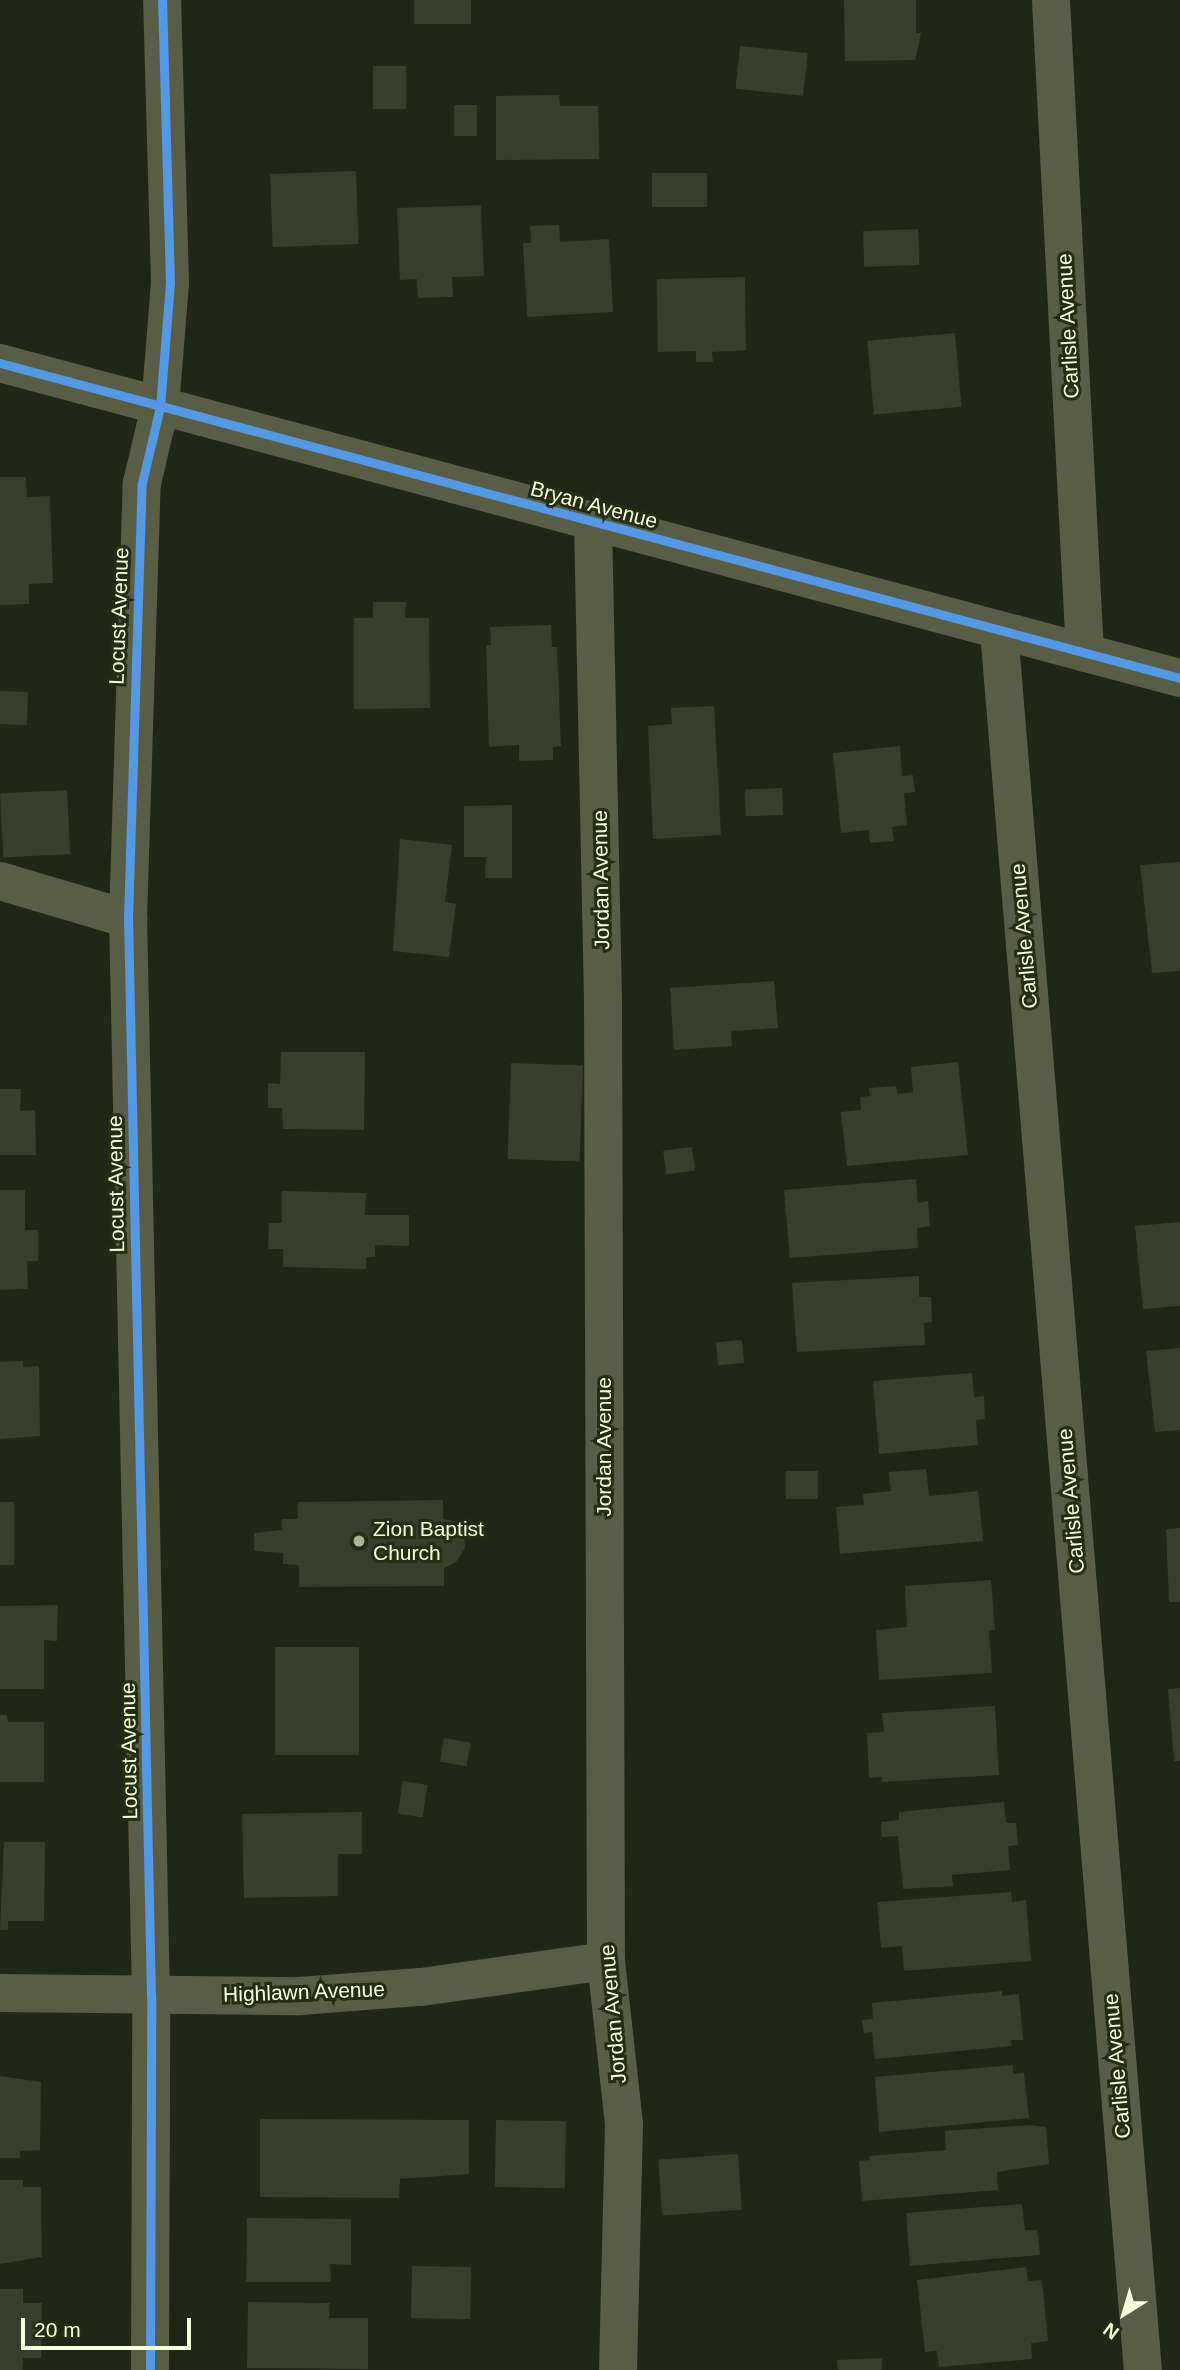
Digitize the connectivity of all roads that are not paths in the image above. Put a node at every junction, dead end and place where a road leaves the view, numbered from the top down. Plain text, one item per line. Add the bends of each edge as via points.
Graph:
1 (162, 0) edge
2 (1051, 0) edge
3 (0, 363) edge
4 (160, 407) junction
5 (593, 523) junction
6 (999, 631) junction
7 (1085, 653) junction
8 (1180, 678) edge
9 (0, 881) edge
10 (128, 919) junction
11 (606, 1961) junction
12 (0, 1993) edge
13 (151, 1996) junction
14 (150, 2370) edge
15 (618, 2370) edge
16 (1143, 2370) edge

1 - 4 street, Locust Avenue via 170,283
2 - 7 street, Carlisle Avenue
3 - 4 street, Bryan Avenue
4 - 5 street, Bryan Avenue
4 - 10 street, Locust Avenue via 142,483
5 - 6 street, Bryan Avenue
5 - 11 street, Jordan Avenue via 603,1016
6 - 7 street, Bryan Avenue
6 - 16 street, Carlisle Avenue
7 - 8 street, Bryan Avenue
9 - 10 street
10 - 13 street, Locust Avenue
11 - 13 street, Highlawn Avenue via 421,1987 300,1996
11 - 15 street, Jordan Avenue via 624,2125
12 - 13 street, Highlawn Avenue
13 - 14 street, Locust Avenue

